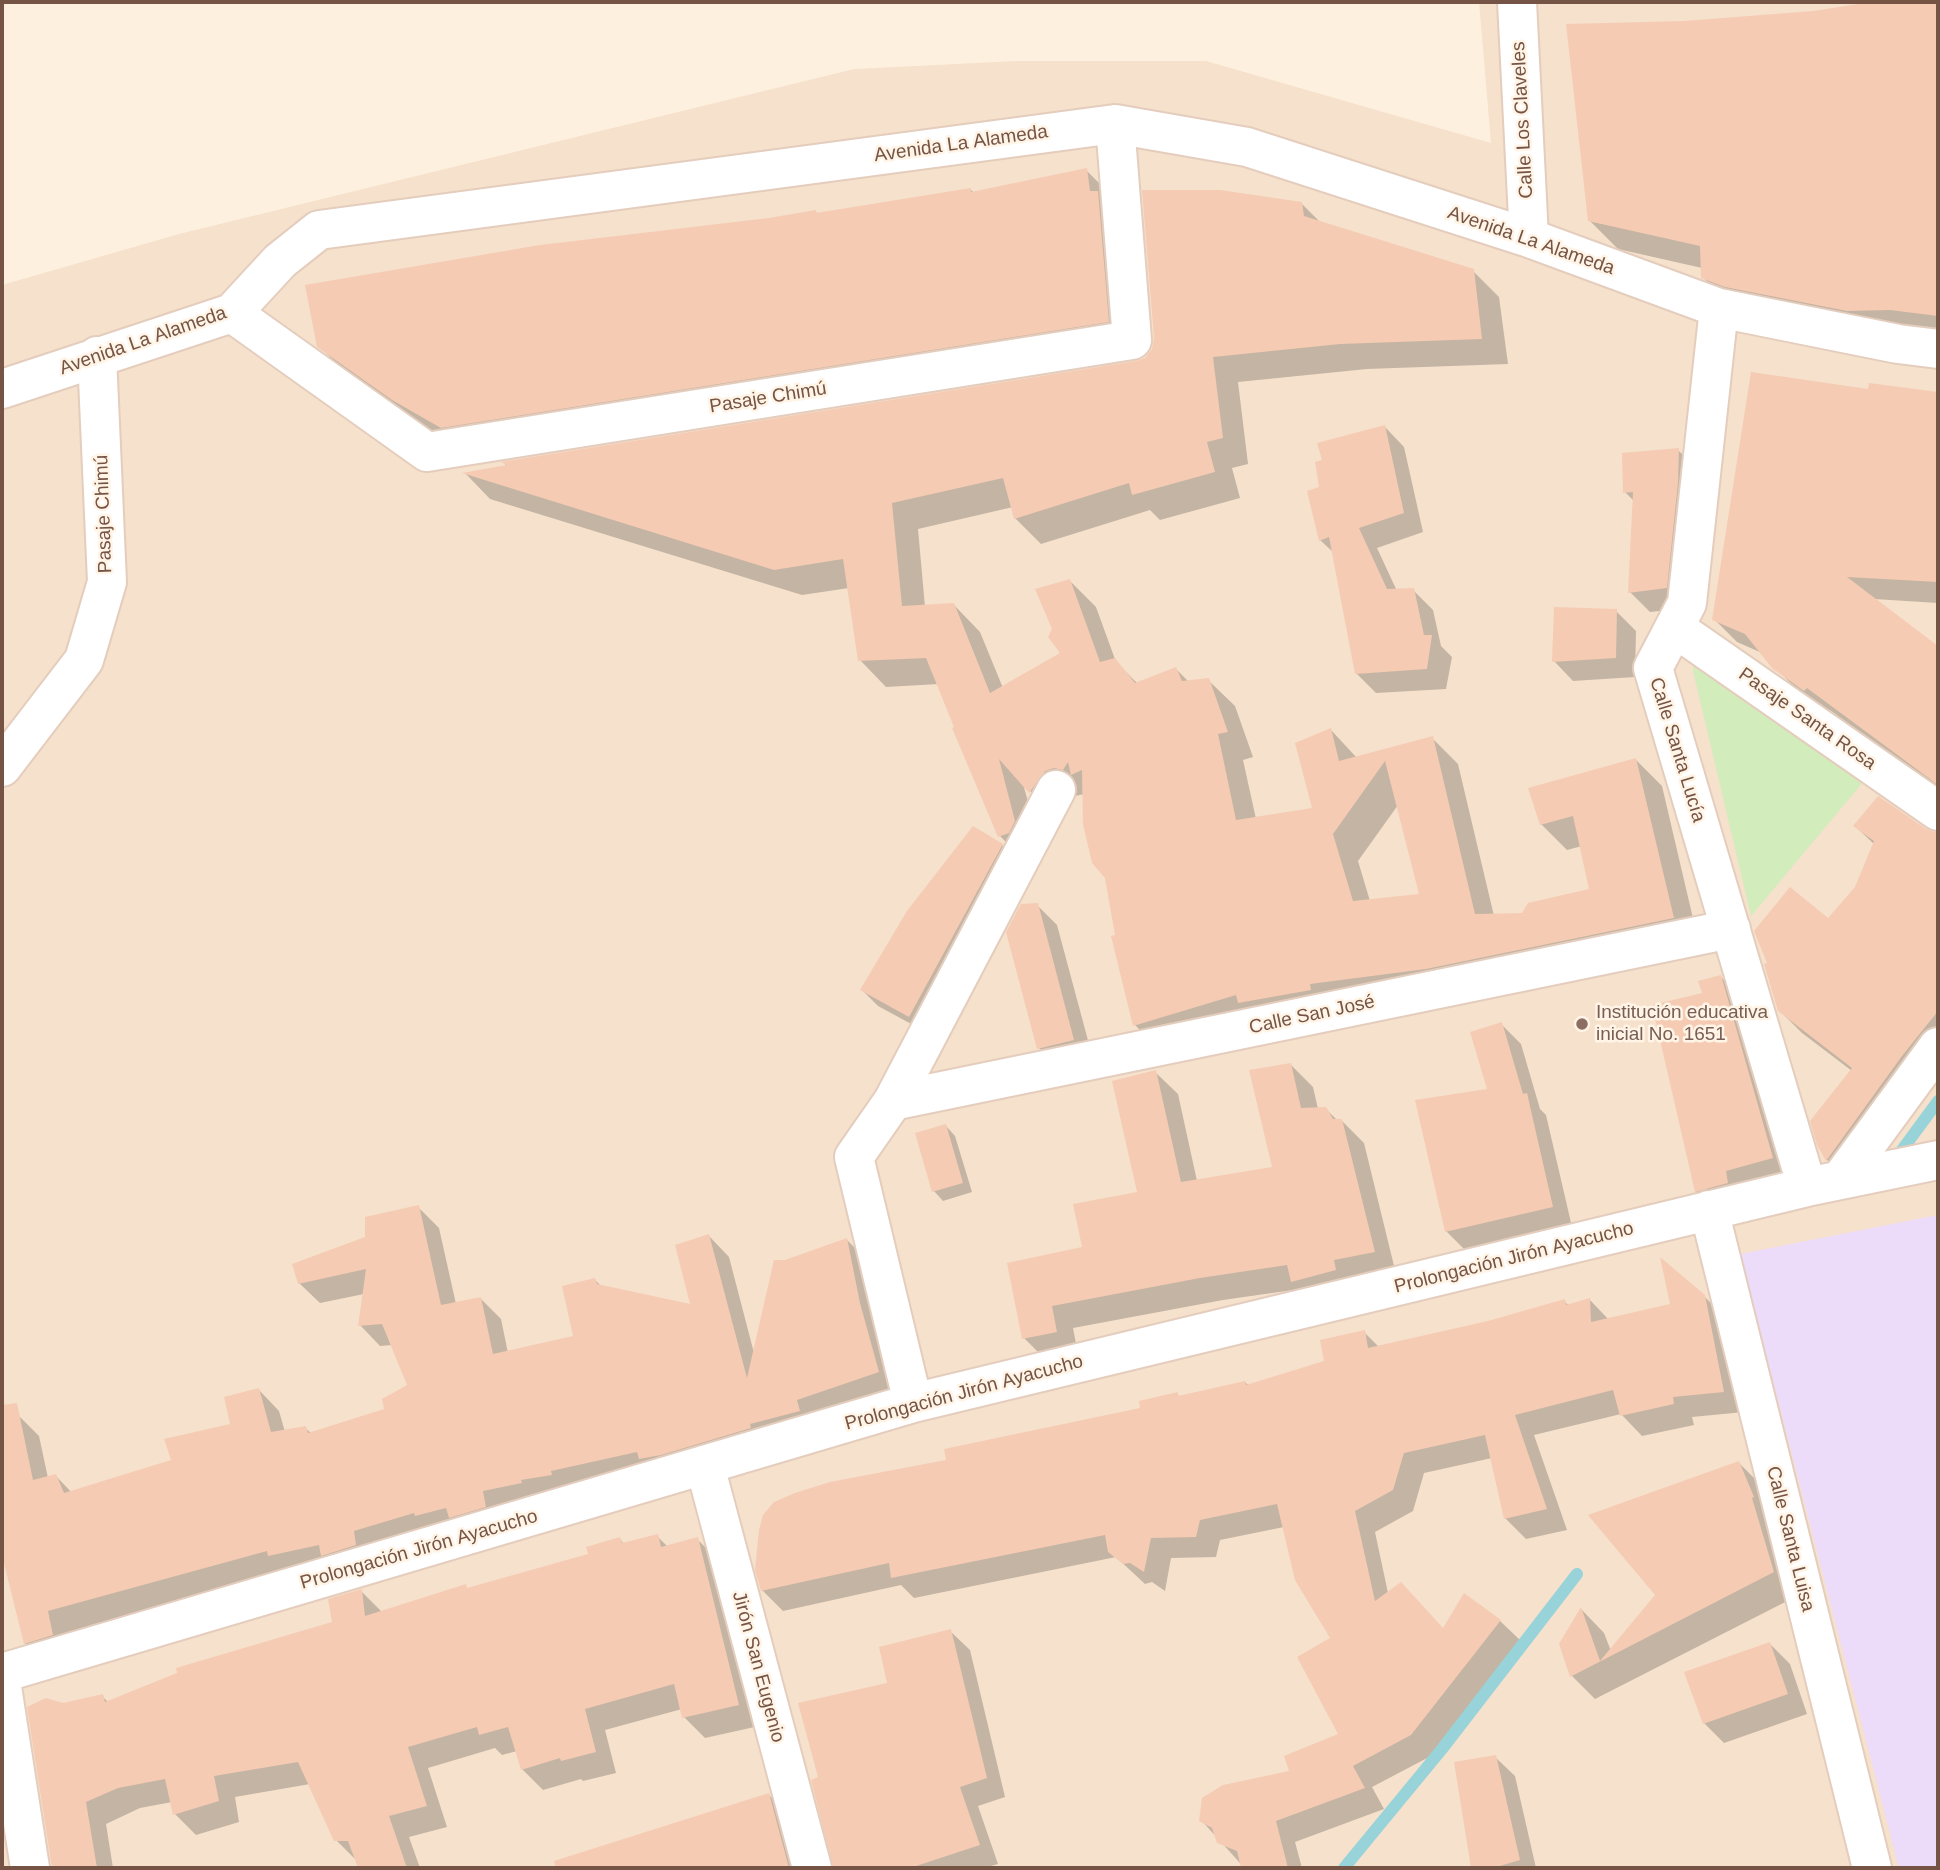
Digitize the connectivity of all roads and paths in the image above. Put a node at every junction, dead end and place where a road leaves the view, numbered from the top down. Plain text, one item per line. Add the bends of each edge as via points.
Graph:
1 (1517, 2) edge
2 (1115, 124) junction
3 (1529, 238) junction
4 (1719, 308) junction
5 (232, 313) junction
6 (1938, 349) edge
7 (97, 356) junction
8 (2, 390) edge
9 (1675, 628) junction
10 (2, 767) edge
11 (1056, 790) dead end
12 (1938, 811) edge
13 (1731, 929) junction
14 (1938, 1047) edge
15 (893, 1101) junction
16 (1938, 1160) edge
17 (1824, 1183) junction
18 (1709, 1210) junction
19 (913, 1403) junction
20 (705, 1466) junction
21 (2, 1673) edge
22 (2, 1686) edge
23 (30, 1868) edge
24 (812, 1868) edge
25 (1872, 1868) edge

1 - 3 street, Calle Los Claveles
2 - 3 street, Avenida La Alameda via 1247,147
2 - 5 street, Avenida La Alameda via 319,230 280,261
2 - 5 street, Pasaje Chimú via 1132,340 427,453
3 - 4 street, Avenida La Alameda
4 - 6 street, Avenida La Alameda
4 - 9 street, Calle Santa Lucía via 1686,603
5 - 7 street, Avenida La Alameda
7 - 8 street, Avenida La Alameda
7 - 10 street, Pasaje Chimú via 107,582 84,660
9 - 12 street, Pasaje Santa Rosa
9 - 13 street, Calle Santa Lucía via 1653,668
11 - 15 street
13 - 15 street, Calle San José
13 - 17 street, Calle Santa Lucía
14 - 17 street
15 - 19 street via 854,1157
16 - 17 street, Prolongación Jirón Ayacucho
17 - 18 street, Prolongación Jirón Ayacucho
18 - 19 street, Prolongación Jirón Ayacucho
18 - 25 street, Calle Santa Luisa
19 - 20 street, Prolongación Jirón Ayacucho
20 - 21 street, Prolongación Jirón Ayacucho
20 - 24 street, Jirón San Eugenio
22 - 23 street

